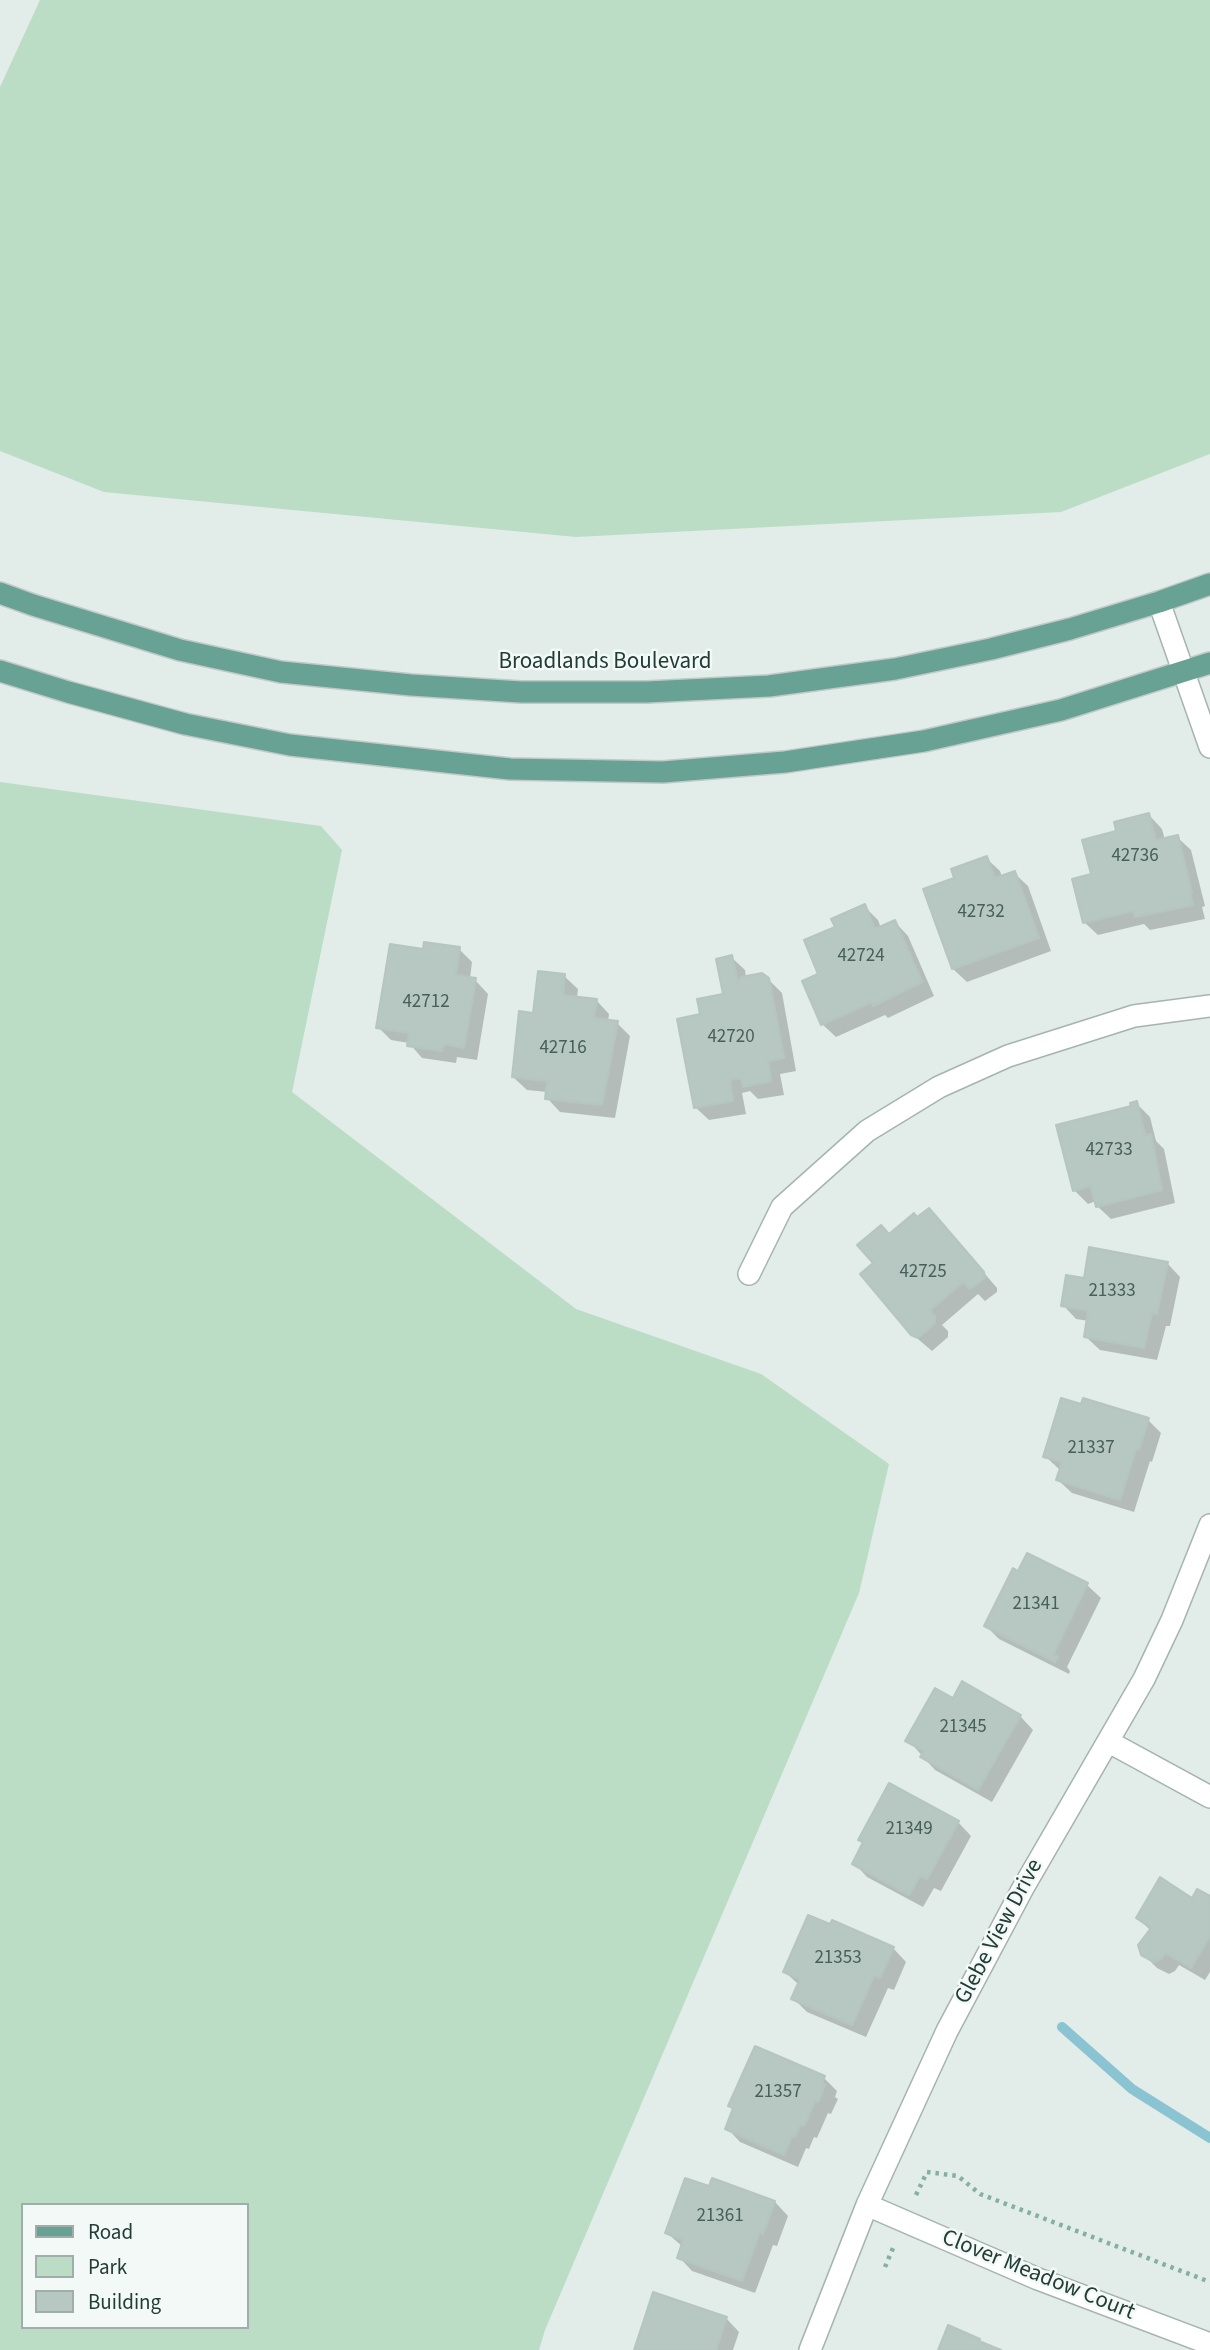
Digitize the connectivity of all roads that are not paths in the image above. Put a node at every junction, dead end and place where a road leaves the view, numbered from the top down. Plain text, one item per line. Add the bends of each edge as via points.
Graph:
1 (1210, 584) edge
2 (0, 593) edge
3 (1159, 602) junction
4 (1210, 663) edge
5 (0, 671) edge
6 (1185, 673) junction
7 (1210, 747) edge
8 (1210, 1006) edge
9 (749, 1274) dead end
10 (1210, 1525) edge
11 (1108, 1742) junction
12 (1210, 1797) edge
13 (867, 2206) junction
14 (1210, 2344) edge
15 (810, 2350) edge

1 - 3 main road, Broadlands Boulevard
2 - 3 main road, Broadlands Boulevard via 180,650 281,672 521,692 769,686 895,669 1031,639
3 - 6 street
4 - 6 main road
5 - 6 main road via 185,724 290,745 510,769 663,772 785,762 925,741 1061,710
6 - 7 street
8 - 9 street via 1134,1016 1008,1056 939,1087 867,1130 782,1207
10 - 11 street, Glebe View Drive via 1172,1620
11 - 12 street
11 - 13 street, Glebe View Drive via 954,2019
13 - 14 street, Clover Meadow Court
13 - 15 street, Glebe View Drive

